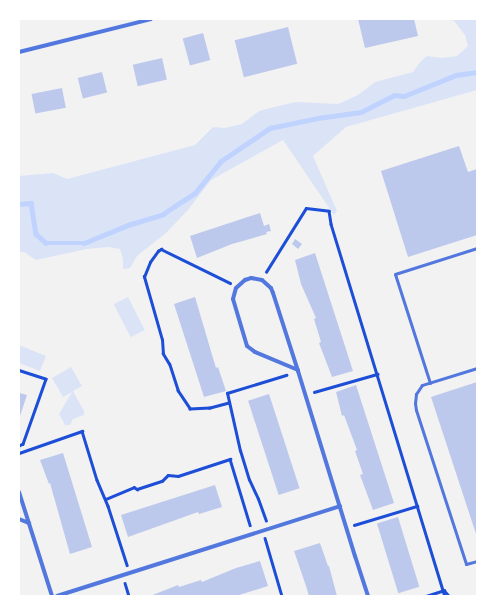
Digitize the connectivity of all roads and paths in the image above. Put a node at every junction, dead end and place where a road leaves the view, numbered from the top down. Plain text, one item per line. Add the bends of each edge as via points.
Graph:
1 (150, 19) edge
2 (19, 52) edge
3 (477, 248) edge
4 (261, 280) junction
5 (237, 287) junction
6 (477, 368) edge
7 (19, 370) edge
8 (298, 371) junction
9 (377, 374) junction
10 (430, 383) junction
11 (305, 395) junction
12 (229, 403) junction
13 (19, 446) edge
14 (19, 453) edge
15 (19, 492) edge
16 (106, 499) junction
17 (340, 506) junction
18 (417, 506) junction
19 (19, 519) edge
20 (29, 523) junction
21 (346, 527) junction
22 (266, 529) junction
23 (253, 533) junction
24 (477, 561) edge
25 (129, 573) junction
26 (123, 575) junction
27 (443, 591) junction
28 (52, 596) edge
29 (57, 596) edge
30 (129, 596) edge
31 (282, 596) edge
32 (368, 596) edge
33 (426, 596) edge
34 (445, 596) edge
35 (449, 596) edge

1 - 2 street
3 - 10 lane via 395,274
4 - 5 street via 251,278
4 - 8 street via 267,283 273,293
4 - 9 path via 306,208 329,210 331,224
5 - 8 street via 233,299 248,346 255,352
5 - 12 path via 161,249 150,262 144,277 162,340 163,354 178,391 190,409 210,408
6 - 10 lane
7 - 13 path via 46,379 23,444
8 - 11 street
8 - 12 path via 228,392
9 - 11 path
9 - 18 path
10 - 24 lane via 419,388 416,394 416,410 466,564
11 - 17 street
12 - 22 path via 240,451 258,498
14 - 16 path via 82,431 97,480
15 - 20 street
16 - 23 path via 134,487 137,489 162,481 168,475 178,476 230,459
16 - 25 path
17 - 21 street
17 - 22 street
18 - 21 path
18 - 27 path
19 - 20 street
20 - 28 street
21 - 32 street
22 - 23 street
22 - 31 path
23 - 25 street
25 - 26 street
26 - 29 street
26 - 30 path
27 - 33 path
27 - 34 path
27 - 35 path

